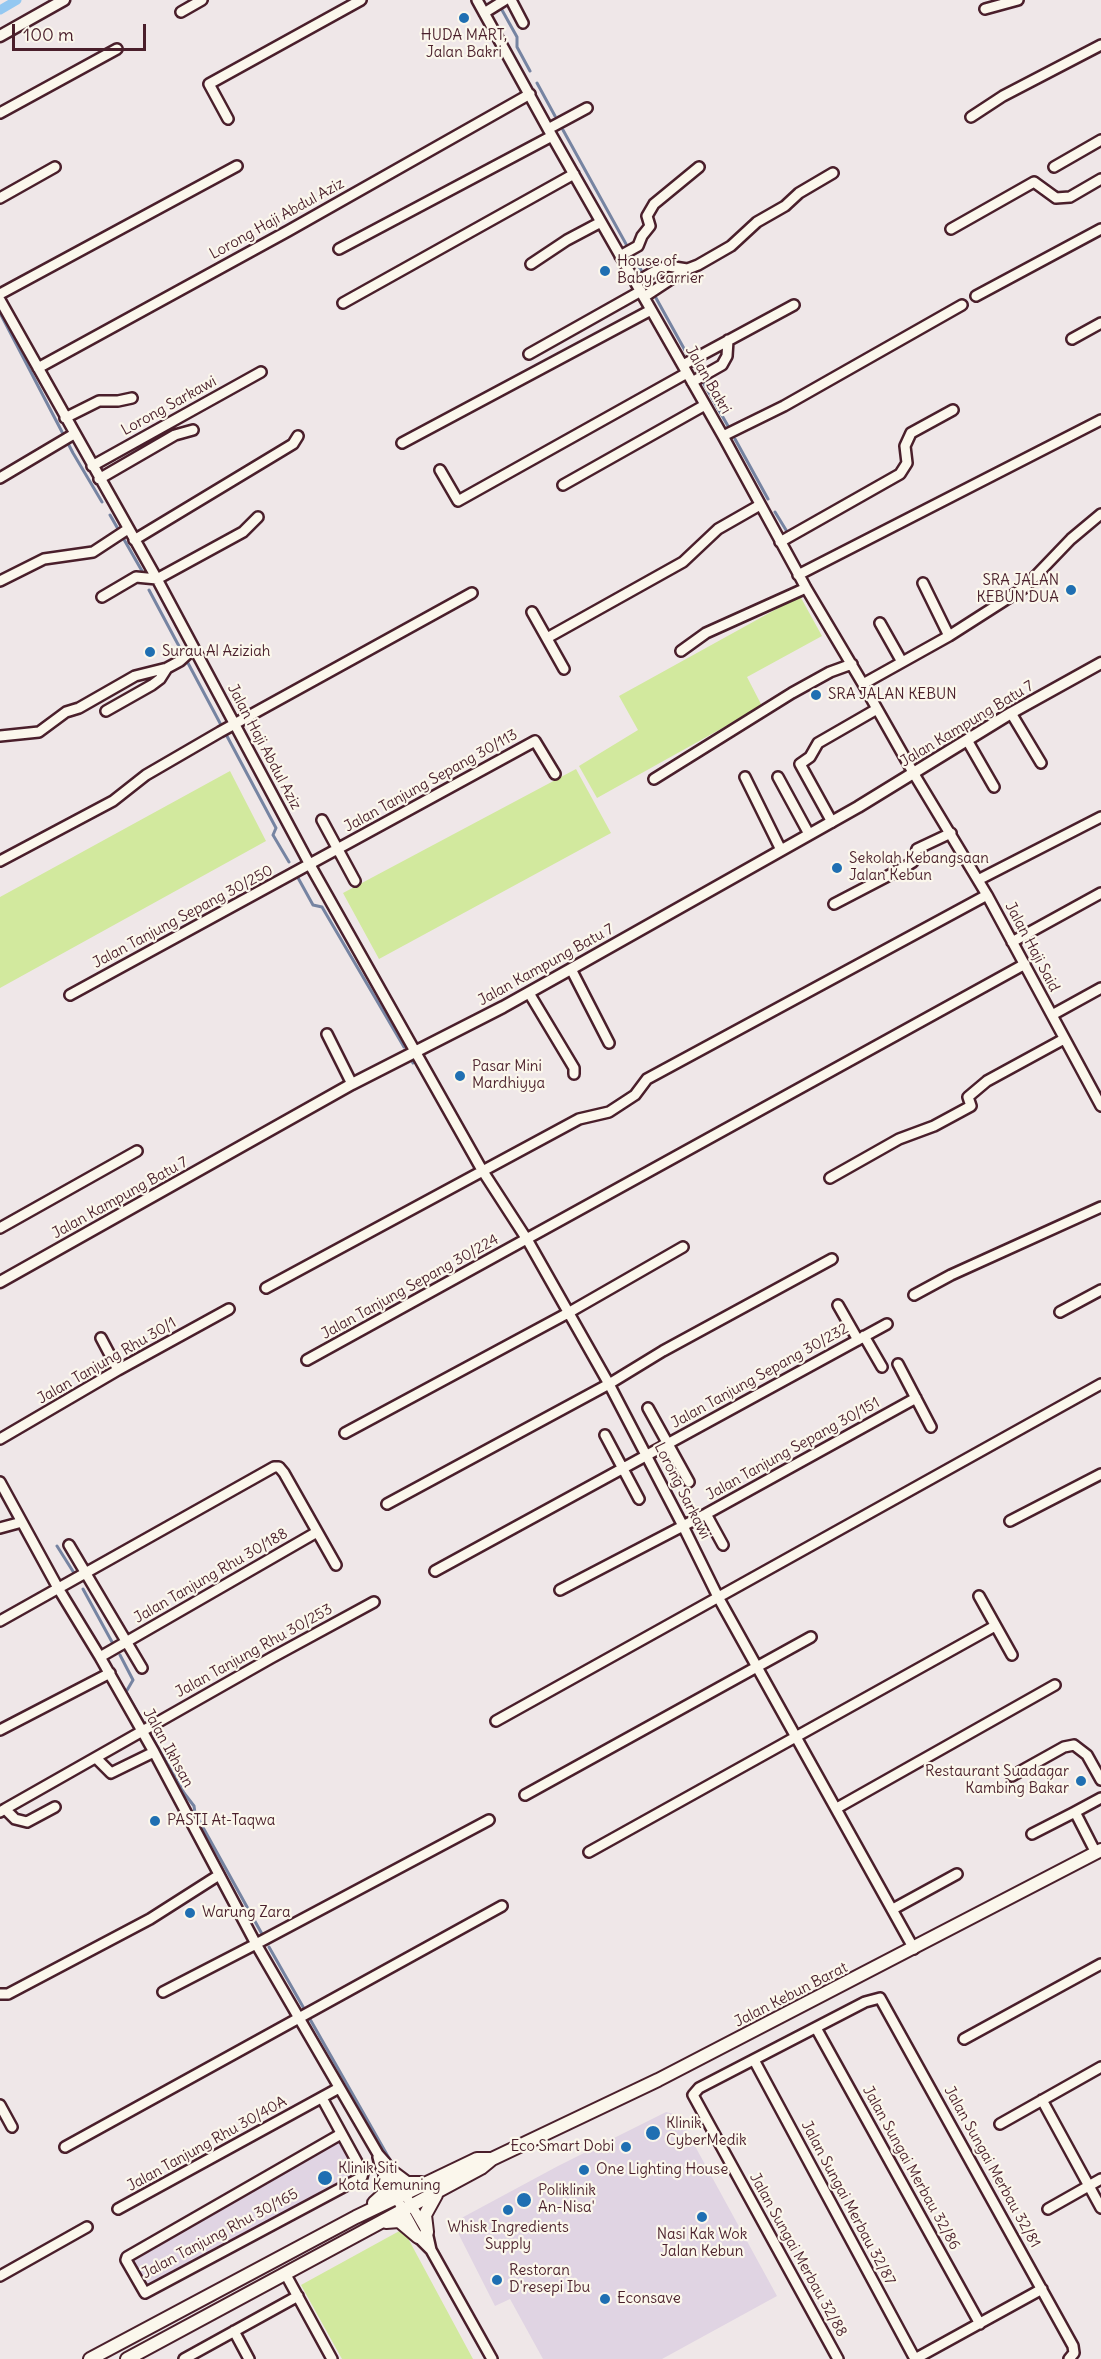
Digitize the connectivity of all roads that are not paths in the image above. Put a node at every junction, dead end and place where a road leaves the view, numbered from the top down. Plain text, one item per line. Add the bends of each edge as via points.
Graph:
1 (64, 0) edge
2 (202, 0) edge
3 (361, 0) edge
4 (477, 0) edge
5 (506, 0) edge
6 (511, 0) edge
7 (1018, 0) edge
8 (985, 9) dead end
9 (181, 12) dead end
10 (484, 12) junction
11 (523, 23) dead end
12 (0, 36) edge
13 (1101, 45) edge
14 (117, 49) dead end
15 (530, 94) junction
16 (587, 108) dead end
17 (0, 113) edge
18 (971, 117) dead end
19 (228, 119) dead end
20 (550, 133) junction
21 (1101, 140) edge
22 (237, 166) dead end
23 (55, 167) dead end
24 (699, 167) dead end
25 (1054, 167) dead end
26 (833, 173) dead end
27 (574, 174) junction
28 (1101, 179) edge
29 (0, 198) edge
30 (601, 222) junction
31 (951, 229) dead end
32 (1101, 229) edge
33 (339, 249) dead end
34 (621, 256) junction
35 (531, 264) dead end
36 (687, 269) junction
37 (636, 282) junction
38 (0, 294) edge
39 (642, 294) junction
40 (976, 296) dead end
41 (0, 300) edge
42 (343, 303) dead end
43 (794, 305) dead end
44 (962, 305) dead end
45 (651, 310) junction
46 (1101, 323) edge
47 (1072, 339) dead end
48 (728, 340) junction
49 (529, 354) dead end
50 (38, 368) junction
51 (685, 369) junction
52 (261, 372) dead end
53 (692, 382) junction
54 (132, 398) dead end
55 (705, 405) junction
56 (953, 410) dead end
57 (65, 418) junction
58 (1101, 420) edge
59 (193, 430) dead end
60 (73, 435) junction
61 (298, 436) dead end
62 (723, 436) junction
63 (402, 443) dead end
64 (92, 466) junction
65 (440, 470) dead end
66 (0, 478) edge
67 (99, 479) junction
68 (562, 485) dead end
69 (760, 505) junction
70 (1101, 514) edge
71 (258, 517) dead end
72 (122, 532) junction
73 (134, 540) junction
74 (780, 542) junction
75 (798, 575) junction
76 (156, 579) junction
77 (0, 581) edge
78 (923, 584) dead end
79 (806, 588) junction
80 (472, 592) dead end
81 (102, 597) dead end
82 (532, 612) dead end
83 (880, 622) dead end
84 (949, 636) junction
85 (547, 638) junction
86 (192, 650) junction
87 (681, 651) dead end
88 (902, 662) junction
89 (1101, 663) edge
90 (852, 664) junction
91 (167, 668) junction
92 (564, 669) dead end
93 (863, 684) junction
94 (877, 709) junction
95 (106, 711) dead end
96 (1011, 712) junction
97 (232, 726) junction
98 (0, 736) edge
99 (967, 740) junction
100 (1041, 763) dead end
101 (555, 774) dead end
102 (914, 774) junction
103 (745, 777) dead end
104 (778, 777) dead end
105 (654, 779) dead end
106 (994, 787) dead end
107 (1101, 817) edge
108 (322, 820) dead end
109 (832, 822) junction
110 (951, 833) junction
111 (809, 834) junction
112 (338, 849) junction
113 (781, 850) junction
114 (0, 861) edge
115 (310, 865) junction
116 (355, 880) dead end
117 (978, 880) junction
118 (1101, 893) edge
119 (987, 895) junction
120 (834, 904) dead end
121 (1012, 942) junction
122 (1025, 964) junction
123 (571, 969) junction
124 (1101, 988) edge
125 (528, 993) junction
126 (70, 995) dead end
127 (1052, 1015) junction
128 (327, 1034) dead end
129 (1064, 1038) junction
130 (609, 1043) dead end
131 (416, 1050) junction
132 (574, 1074) dead end
133 (1101, 1078) edge
134 (352, 1084) junction
135 (1091, 1084) junction
136 (1101, 1106) edge
137 (137, 1151) dead end
138 (482, 1170) junction
139 (830, 1178) dead end
140 (1101, 1207) edge
141 (0, 1228) edge
142 (528, 1240) junction
143 (683, 1247) dead end
144 (832, 1259) dead end
145 (0, 1282) edge
146 (266, 1288) dead end
147 (1101, 1290) edge
148 (914, 1295) dead end
149 (838, 1305) dead end
150 (229, 1310) dead end
151 (568, 1312) junction
152 (1060, 1312) dead end
153 (887, 1324) dead end
154 (101, 1338) dead end
155 (861, 1338) junction
156 (308, 1360) dead end
157 (898, 1364) dead end
158 (882, 1367) dead end
159 (118, 1370) junction
160 (609, 1384) junction
161 (1101, 1384) edge
162 (916, 1398) junction
163 (648, 1408) dead end
164 (931, 1427) dead end
165 (345, 1433) dead end
166 (604, 1435) dead end
167 (0, 1440) edge
168 (668, 1443) junction
169 (646, 1455) junction
170 (622, 1468) junction
171 (1101, 1474) edge
172 (689, 1482) dead end
173 (2, 1490) edge
174 (639, 1499) dead end
175 (387, 1504) dead end
176 (706, 1514) junction
177 (1010, 1521) dead end
178 (22, 1522) junction
179 (684, 1526) junction
180 (0, 1528) edge
181 (317, 1532) junction
182 (69, 1545) dead end
183 (723, 1545) dead end
184 (336, 1565) dead end
185 (435, 1571) dead end
186 (84, 1572) junction
187 (58, 1587) junction
188 (560, 1590) dead end
189 (979, 1596) dead end
190 (718, 1597) junction
191 (374, 1602) dead end
192 (0, 1621) edge
193 (995, 1626) junction
194 (811, 1637) dead end
195 (123, 1644) junction
196 (1012, 1655) dead end
197 (100, 1657) junction
198 (756, 1666) junction
199 (142, 1668) dead end
200 (110, 1673) junction
201 (1055, 1685) dead end
202 (496, 1721) dead end
203 (0, 1730) edge
204 (146, 1730) junction
205 (796, 1737) junction
206 (154, 1752) junction
207 (96, 1758) junction
208 (582, 1764) junction
209 (587, 1773) dead end
210 (1012, 1776) dead end
211 (1101, 1780) edge
212 (525, 1795) dead end
213 (1101, 1798) edge
214 (54, 1807) dead end
215 (837, 1808) junction
216 (3, 1810) edge
217 (1075, 1812) junction
218 (489, 1820) dead end
219 (1032, 1834) dead end
220 (1099, 1851) edge
221 (589, 1852) dead end
222 (957, 1874) dead end
223 (219, 1875) junction
224 (502, 1906) dead end
225 (893, 1909) junction
226 (256, 1944) junction
227 (914, 1949) junction
228 (1101, 1964) edge
229 (163, 1992) dead end
230 (0, 1994) edge
231 (305, 2014) junction
232 (816, 2028) junction
233 (964, 2038) dead end
234 (754, 2060) junction
235 (1101, 2067) edge
236 (339, 2088) junction
237 (322, 2098) junction
238 (1042, 2100) junction
239 (0, 2105) edge
240 (1000, 2124) dead end
241 (12, 2127) dead end
242 (341, 2134) junction
243 (65, 2147) dead end
244 (492, 2159) junction
245 (388, 2173) junction
246 (438, 2177) junction
247 (1101, 2179) edge
248 (1089, 2186) junction
249 (438, 2192) junction
250 (400, 2195) junction
251 (408, 2208) junction
252 (1101, 2208) edge
253 (118, 2209) dead end
254 (1048, 2209) dead end
255 (356, 2217) junction
256 (378, 2224) junction
257 (87, 2227) dead end
258 (422, 2234) junction
259 (286, 2275) junction
260 (0, 2276) edge
261 (1042, 2289) junction
262 (298, 2296) junction
263 (980, 2324) junction
264 (234, 2331) junction
265 (1072, 2356) edge
266 (90, 2359) edge
267 (127, 2359) edge
268 (184, 2359) edge
269 (249, 2359) edge
270 (332, 2359) edge
271 (492, 2359) edge
272 (838, 2359) edge
273 (915, 2359) edge

1 - 12 street
2 - 9 street
3 - 19 street via 209,84
4 - 10 street, Jalan Bakri
5 - 10 street
6 - 11 street
7 - 8 street
10 - 15 street, Jalan Bakri
13 - 18 street
14 - 17 street
15 - 20 street, Jalan Bakri
15 - 50 street, Lorong Haji Abdul Aziz
16 - 20 street
20 - 27 street, Jalan Bakri
20 - 33 street
21 - 25 street
22 - 38 street
23 - 29 street
24 - 34 street via 654,204 647,216 650,226 638,246
26 - 36 street via 757,222 731,246
27 - 30 street, Jalan Bakri
27 - 42 street
28 - 31 street via 1070,197 1056,198 1034,182
30 - 34 street, Jalan Bakri
30 - 35 street
32 - 40 street
34 - 37 street, Jalan Bakri
36 - 37 street via 659,268
36 - 39 street
37 - 39 street, Jalan Bakri
39 - 45 street, Jalan Bakri
39 - 49 street
41 - 50 street, Jalan Haji Abdul Aziz
43 - 48 street
44 - 62 street via 784,406
45 - 51 street, Jalan Bakri
45 - 63 street
46 - 47 street
48 - 51 street
48 - 53 street via 722,365
50 - 57 street, Jalan Haji Abdul Aziz
51 - 53 street, Jalan Bakri
51 - 65 street via 458,501
52 - 64 street, Lorong Sarkawi
53 - 55 street, Jalan Bakri
54 - 57 street via 99,401
55 - 62 street, Jalan Bakri
55 - 68 street
56 - 74 street via 911,433 904,446 907,463 900,474
57 - 60 street, Jalan Haji Abdul Aziz
58 - 75 street
59 - 67 street via 175,435
60 - 64 street, Jalan Haji Abdul Aziz
60 - 66 street
61 - 73 street via 293,444
62 - 69 street, Jalan Bakri
64 - 67 street, Jalan Haji Abdul Aziz
67 - 72 street, Jalan Haji Abdul Aziz
69 - 74 street, Jalan Bakri
69 - 85 street via 718,529 683,562
70 - 84 street via 1024,588
71 - 76 street via 243,532
72 - 73 street, Jalan Haji Abdul Aziz
72 - 77 street via 93,552 44,559
73 - 76 street, Jalan Haji Abdul Aziz
74 - 75 street, Jalan Bakri
75 - 79 street, Jalan Bakri
76 - 81 street via 136,577
76 - 86 street, Jalan Haji Abdul Aziz
78 - 84 street
79 - 87 street via 706,633
79 - 90 street, Jalan Bakri
80 - 97 street
82 - 85 street
83 - 88 street
84 - 88 street
85 - 92 street
86 - 91 street
86 - 97 street, Jalan Haji Abdul Aziz
88 - 93 street
89 - 96 street, Jalan Kampung Batu 7
90 - 93 street, Jalan Bakri
90 - 105 street via 792,693
91 - 95 street via 160,680
91 - 98 street via 135,676 66,712 39,732
93 - 94 street, Jalan Bakri
94 - 102 street, Jalan Bakri
94 - 109 street via 818,743 810,757 800,764
96 - 99 street, Jalan Kampung Batu 7
96 - 100 street
97 - 114 street via 146,775 113,801
97 - 115 street, Jalan Haji Abdul Aziz
99 - 102 street, Jalan Kampung Batu 7
99 - 106 street
101 - 112 street, Jalan Tanjung Sepang 30/113 via 535,741
102 - 109 street, Jalan Kampung Batu 7
102 - 110 street, Jalan Haji Said
103 - 113 street
104 - 111 street
107 - 117 street
108 - 112 street, Jalan Tanjung Sepang 30/113
109 - 111 street, Jalan Kampung Batu 7
110 - 117 street, Jalan Haji Said
110 - 120 street via 917,849 913,862 905,867
111 - 113 street, Jalan Kampung Batu 7
112 - 115 street, Jalan Tanjung Sepang 30/113
112 - 116 street, Jalan Tanjung Sepang 30/113
113 - 123 street, Jalan Kampung Batu 7
115 - 126 street, Jalan Tanjung Sepang 30/250
115 - 131 street, Jalan Haji Abdul Aziz
117 - 119 street, Jalan Haji Said
118 - 121 street
119 - 121 street, Jalan Haji Said
119 - 138 street via 647,1079 635,1095 609,1112 579,1119
121 - 122 street, Jalan Haji Said
122 - 127 street, Jalan Haji Said
122 - 142 street, Jalan Tanjung Sepang 30/224
123 - 125 street, Jalan Kampung Batu 7
123 - 130 street
124 - 127 street
125 - 131 street, Jalan Kampung Batu 7
125 - 132 street
127 - 129 street, Jalan Haji Said
128 - 134 street
129 - 135 street, Jalan Haji Said
129 - 139 street via 987,1082 968,1097 971,1106 899,1139
131 - 134 street, Jalan Kampung Batu 7
131 - 138 street, Lorong Sarkawi
133 - 135 street
134 - 145 street, Jalan Kampung Batu 7
135 - 136 street, Jalan Haji Said
137 - 141 street
138 - 142 street, Lorong Sarkawi
138 - 146 street
140 - 148 street
142 - 151 street, Lorong Sarkawi
142 - 156 street, Jalan Tanjung Sepang 30/224
143 - 151 street
144 - 160 street
147 - 152 street
149 - 155 street
150 - 159 street, Jalan Tanjung Rhu 30/1
151 - 160 street, Lorong Sarkawi
151 - 165 street
153 - 155 street, Jalan Tanjung Sepang 30/232
154 - 159 street
155 - 158 street
155 - 168 street, Jalan Tanjung Sepang 30/232
157 - 162 street
159 - 167 street, Jalan Tanjung Rhu 30/1
160 - 169 street, Lorong Sarkawi
160 - 175 street
161 - 190 street
162 - 164 street
162 - 176 street, Jalan Tanjung Sepang 30/151
163 - 168 street
166 - 170 street
168 - 169 street, Jalan Tanjung Sepang 30/232
168 - 172 street
169 - 170 street, Jalan Tanjung Sepang 30/232
169 - 179 street, Lorong Sarkawi
170 - 174 street
170 - 185 street, Jalan Tanjung Sepang 30/232
171 - 177 street
173 - 178 street, Jalan Ikhsan
176 - 179 street, Jalan Tanjung Sepang 30/151
176 - 183 street
178 - 180 street
178 - 187 street, Jalan Ikhsan
179 - 188 street, Jalan Tanjung Sepang 30/151
179 - 190 street, Lorong Sarkawi
181 - 184 street
181 - 186 street via 284,1473 274,1467
181 - 195 street, Jalan Tanjung Rhu 30/188
182 - 186 street
186 - 187 street
186 - 195 street
187 - 192 street
187 - 197 street, Jalan Ikhsan
189 - 193 street
190 - 198 street, Lorong Sarkawi
190 - 202 street
191 - 204 street, Jalan Tanjung Rhu 30/253
193 - 196 street
193 - 205 street
194 - 198 street
195 - 197 street, Jalan Tanjung Rhu 30/188
195 - 199 street
197 - 200 street, Jalan Ikhsan
198 - 205 street, Lorong Sarkawi
198 - 208 street
200 - 203 street
200 - 204 street, Jalan Ikhsan
201 - 215 street
204 - 206 street, Jalan Ikhsan
204 - 207 street, Jalan Tanjung Rhu 30/253
205 - 215 street, Lorong Sarkawi
205 - 221 street
206 - 207 street via 111,1773
206 - 223 street, Jalan Ikhsan
207 - 216 street, Jalan Tanjung Rhu 30/253
208 - 209 street
208 - 212 street
210 - 211 street via 1074,1745 1087,1755
213 - 217 street
214 - 216 street via 27,1822
215 - 225 street, Lorong Sarkawi
217 - 219 street
217 - 220 street
218 - 226 street
220 - 227 main road, Jalan Kebun Barat
222 - 225 street
223 - 226 street, Jalan Ikhsan
223 - 230 street via 150,1919 8,1994
224 - 231 street
225 - 227 street, Lorong Sarkawi
226 - 229 street
226 - 231 street, Jalan Ikhsan
227 - 244 main road, Jalan Kebun Barat via 658,2080
228 - 233 street
231 - 236 street, Jalan Ikhsan
231 - 243 street
232 - 234 street
232 - 261 street, Jalan Sungai Merbau 32/81 via 880,1998
232 - 263 street, Jalan Sungai Merbau 32/86
234 - 272 street, Jalan Sungai Merbau 32/88 via 699,2088 693,2095
234 - 273 street, Jalan Sungai Merbau 32/87
235 - 238 street
236 - 237 street, Jalan Tanjung Rhu 30/40A
236 - 245 street, Jalan Ikhsan
237 - 242 street
237 - 253 street, Jalan Tanjung Rhu 30/40A
238 - 240 street
238 - 248 street
239 - 241 street
242 - 242 street, Jalan Tanjung Rhu 30/165 via 127,2257 145,2293 362,2177
244 - 246 main road, Jalan Kebun Barat via 477,2159
244 - 249 main road, Jalan Kebun Barat
245 - 246 main road via 412,2184
245 - 250 street, Jalan Ikhsan
245 - 255 main road via 384,2195
246 - 250 main road, Jalan Kebun Barat
247 - 248 street
248 - 252 street
248 - 254 street
249 - 251 main road, Jalan Kebun Barat
249 - 258 main road via 427,2209
250 - 251 street, Jalan Ikhsan
250 - 255 main road, Jalan Kebun Barat
251 - 256 main road, Jalan Kebun Barat
251 - 258 street, Jalan Ikhsan
255 - 266 main road
256 - 258 main road via 399,2221
256 - 259 main road, Jalan Kebun Barat
257 - 260 street
258 - 271 street, Jalan Ikhsan
259 - 262 street
259 - 267 main road, Jalan Kebun Barat
261 - 263 street
261 - 265 street, Jalan Sungai Merbau 32/81 via 1073,2346
262 - 264 street
262 - 270 street
263 - 273 street
264 - 268 street
264 - 269 street

